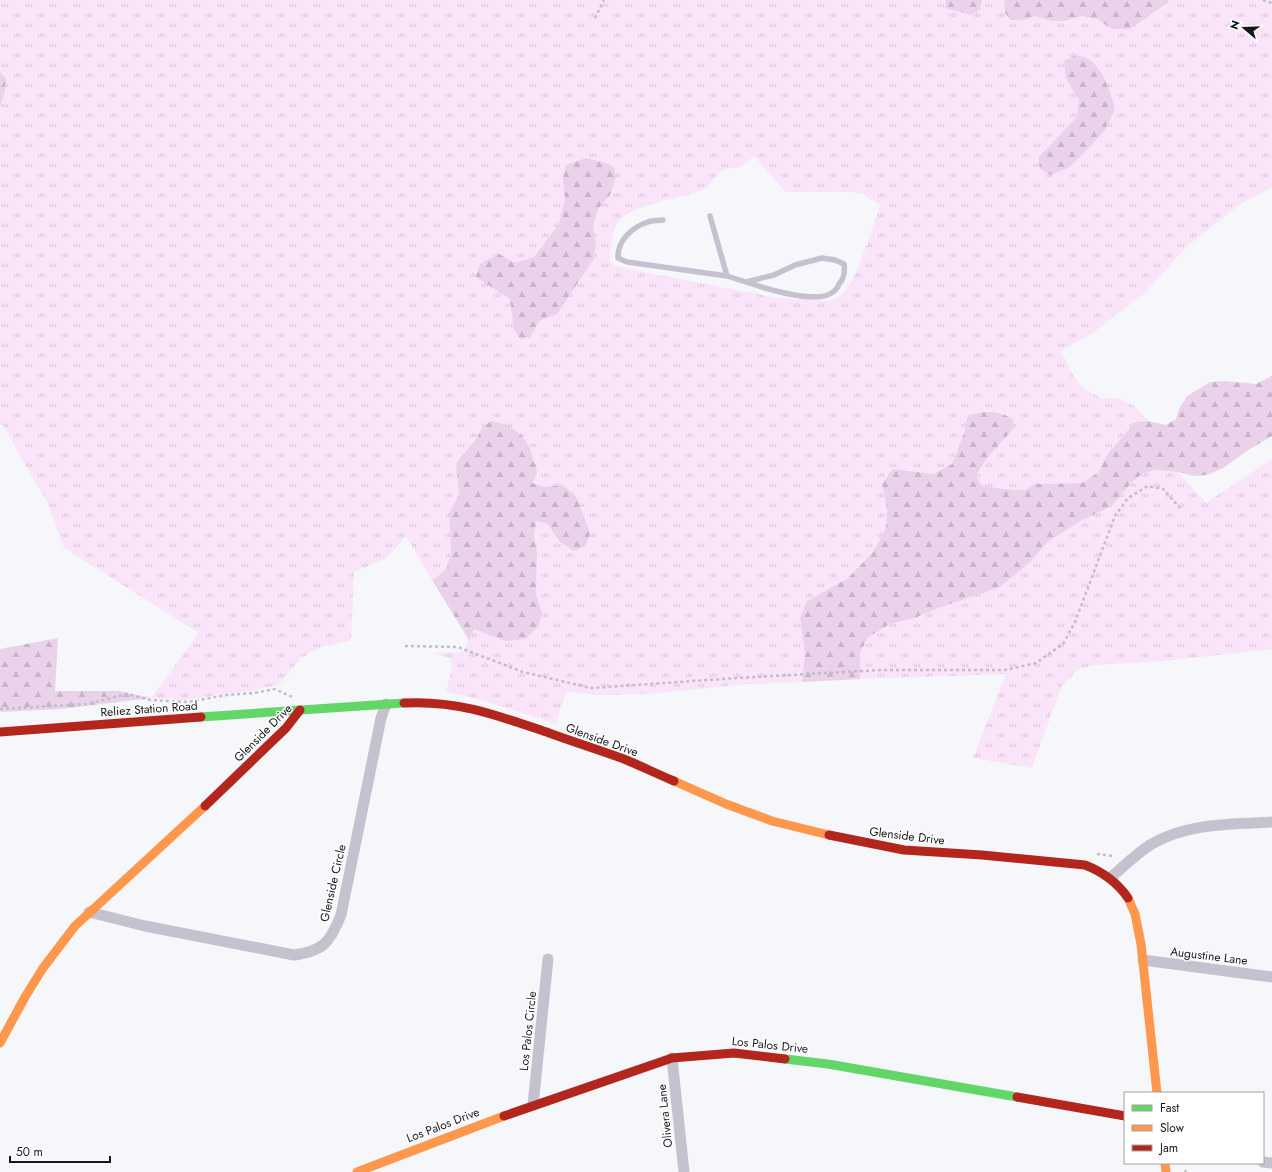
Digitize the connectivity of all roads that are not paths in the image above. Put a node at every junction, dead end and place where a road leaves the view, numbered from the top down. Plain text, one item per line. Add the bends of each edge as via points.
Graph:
1 (710, 216) dead end
2 (663, 220) dead end
3 (727, 276) junction
4 (746, 282) junction
5 (386, 704) junction
6 (300, 710) junction
7 (0, 732) edge
8 (1272, 822) edge
9 (1110, 878) junction
10 (89, 912) junction
11 (548, 959) dead end
12 (1143, 960) junction
13 (1272, 977) edge
14 (5, 1026) edge
15 (0, 1043) edge
16 (672, 1058) junction
17 (1157, 1092) edge
18 (533, 1104) junction
19 (1124, 1116) edge
20 (357, 1172) edge
21 (684, 1172) edge

1 - 3 lane
2 - 3 lane via 647,222 630,232 618,250 618,258 627,262
3 - 4 lane
4 - 4 lane via 822,258 844,264 845,269 842,282 833,292 824,296 802,296
5 - 6 street, Glenside Drive
5 - 9 street, Glenside Drive via 424,702 470,708 495,715 623,758 726,804 810,831 904,850 1085,865 1096,868
5 - 10 street, Glenside Circle via 340,915 335,931 327,942 315,951 294,955 145,926
6 - 7 street, Reliez Station Road
6 - 10 street, Glenside Drive via 286,728 201,810
8 - 9 street via 1217,824 1166,836 1149,845
9 - 12 street, Glenside Drive via 1132,906
10 - 14 street, Glenside Drive via 61,941
11 - 18 street, Los Palos Circle
12 - 13 street, Augustine Lane
12 - 17 street, Glenside Drive
14 - 15 street, Glenside Drive
16 - 18 street, Los Palos Drive
16 - 19 street, Los Palos Drive via 734,1053 828,1064
16 - 21 street, Olivera Lane
18 - 20 street, Los Palos Drive

